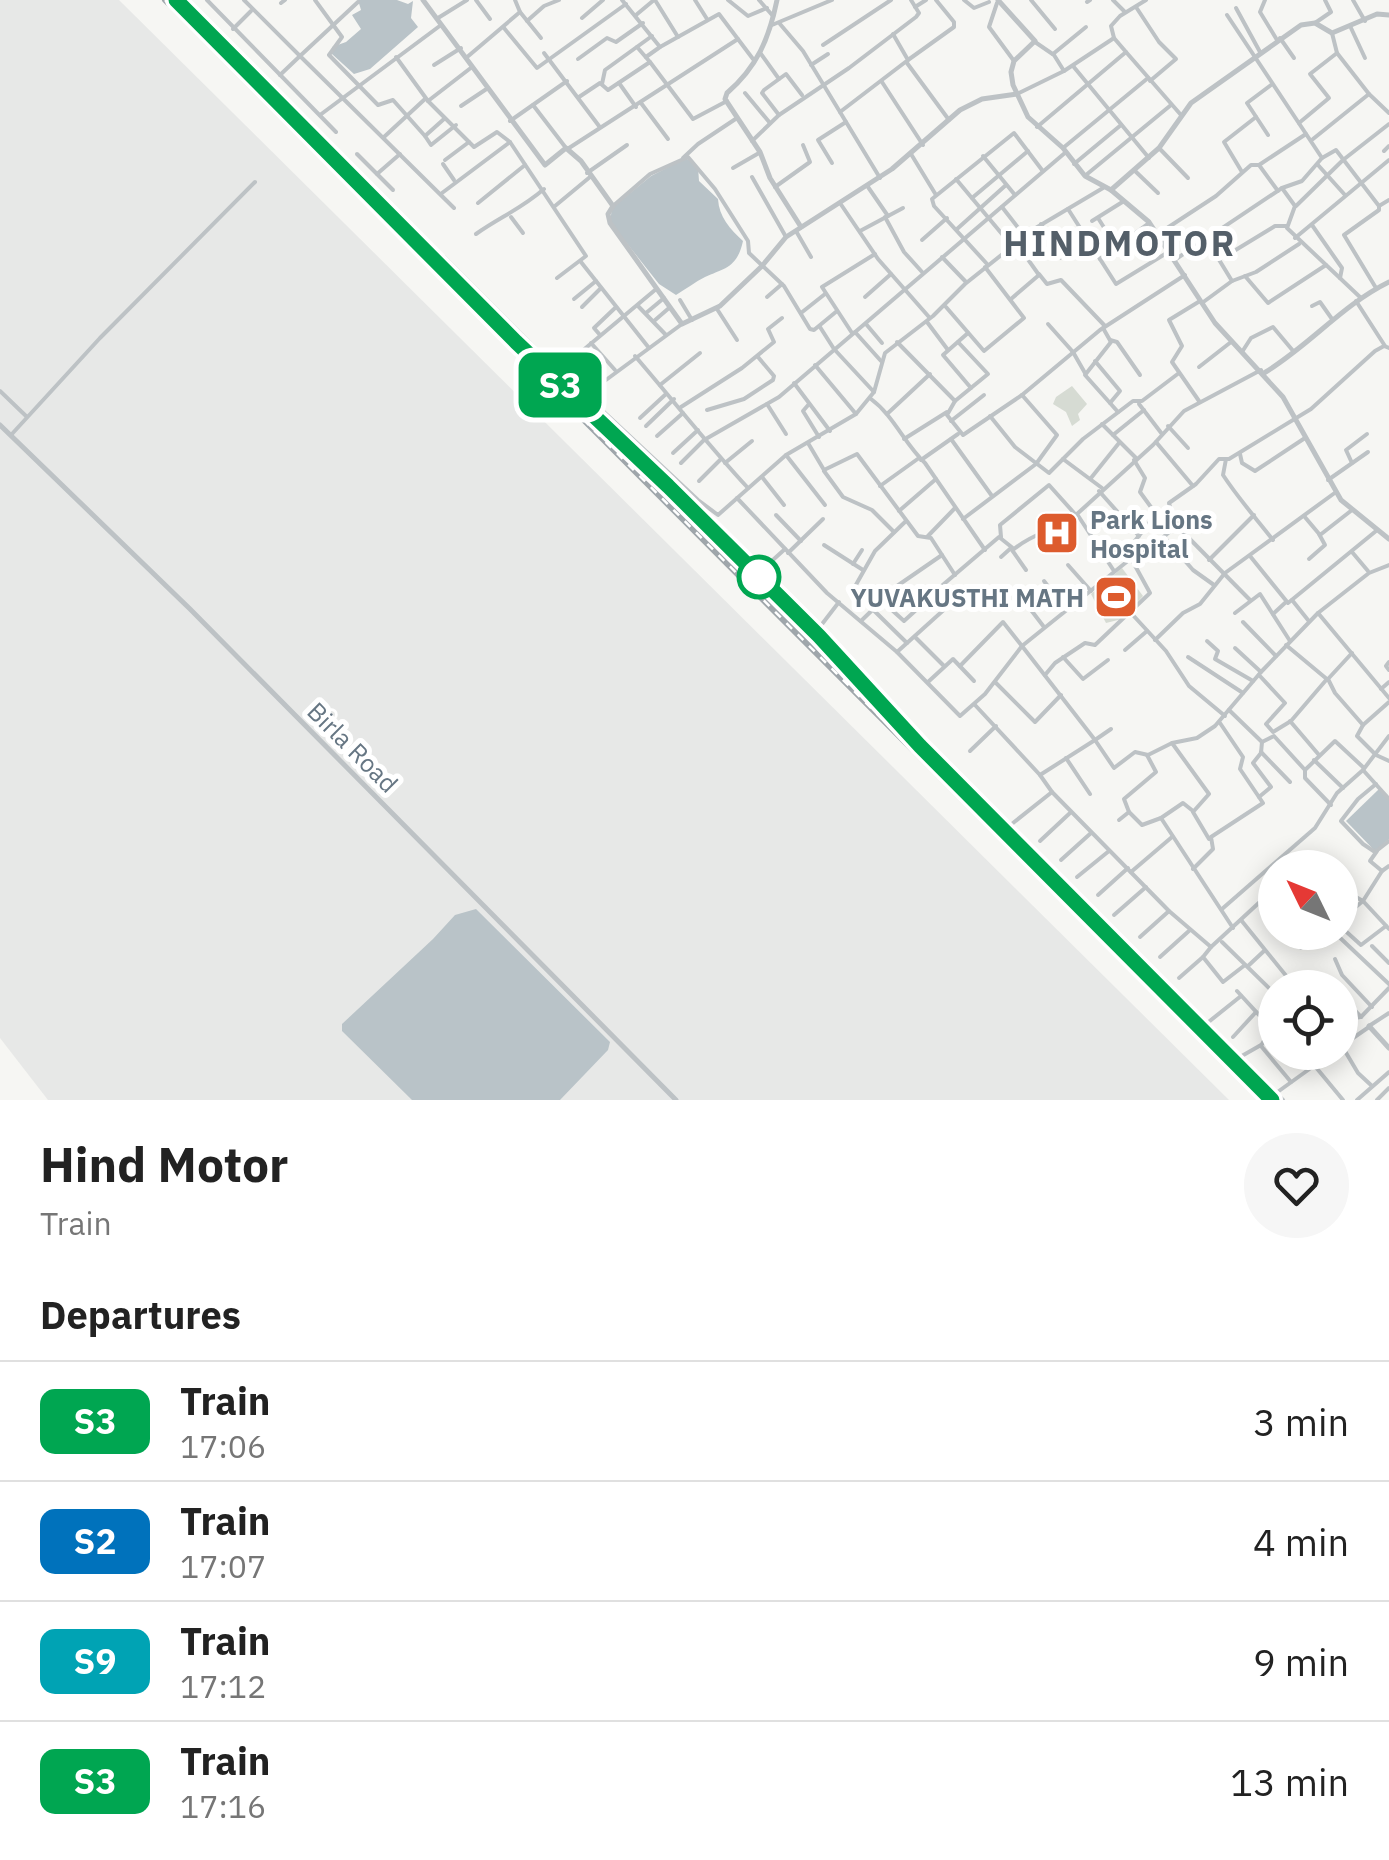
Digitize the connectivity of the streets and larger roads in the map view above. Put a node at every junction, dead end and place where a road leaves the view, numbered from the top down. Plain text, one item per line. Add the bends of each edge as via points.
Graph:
1 (207, 0) edge
2 (244, 0) edge
3 (315, 0) edge
4 (423, 0) edge
5 (467, 0) edge
6 (476, 0) edge
7 (515, 0) edge
8 (559, 0) edge
9 (602, 0) edge
10 (654, 0) edge
11 (695, 0) edge
12 (728, 0) edge
13 (759, 0) edge
14 (777, 0) edge
15 (832, 0) edge
16 (890, 0) edge
17 (911, 0) edge
18 (926, 0) edge
19 (936, 0) edge
20 (964, 0) edge
21 (1031, 0) edge
22 (1113, 0) edge
23 (1146, 0) edge
24 (1264, 0) edge
25 (1325, 0) edge
26 (1353, 0) edge
27 (988, 1) edge
28 (358, 2) edge
29 (624, 2) edge
30 (996, 3) edge
31 (1136, 5) junction
32 (915, 7) junction
33 (767, 8) junction
34 (1236, 8) dead end
35 (253, 10) junction
36 (520, 12) junction
37 (1125, 12) junction
38 (636, 15) junction
39 (1227, 15) dead end
40 (773, 16) junction
41 (1389, 16) edge
42 (582, 18) dead end
43 (490, 19) dead end
44 (707, 19) junction
45 (441, 21) junction
46 (527, 21) junction
47 (1314, 22) junction
48 (1365, 22) junction
49 (643, 23) junction
50 (332, 24) junction
51 (780, 24) junction
52 (770, 26) junction
53 (1086, 27) dead end
54 (504, 28) junction
55 (1350, 28) junction
56 (233, 29) junction
57 (1055, 30) dead end
58 (892, 34) junction
59 (1332, 34) junction
60 (652, 36) junction
61 (678, 37) junction
62 (540, 38) dead end
63 (1114, 38) junction
64 (1279, 39) junction
65 (738, 40) junction
66 (1034, 42) junction
67 (823, 45) dead end
68 (637, 46) junction
69 (660, 46) junction
70 (460, 48) junction
71 (1126, 52) junction
72 (1260, 52) junction
73 (1337, 52) junction
74 (544, 53) dead end
75 (761, 54) junction
76 (828, 54) dead end
77 (1053, 54) junction
78 (300, 56) junction
79 (396, 56) junction
80 (466, 58) junction
81 (1253, 58) junction
82 (1294, 58) dead end
83 (1364, 58) dead end
84 (549, 59) junction
85 (578, 59) dead end
86 (648, 60) junction
87 (907, 61) junction
88 (1014, 61) junction
89 (756, 63) junction
90 (811, 64) junction
91 (434, 65) dead end
92 (1073, 66) junction
93 (472, 67) junction
94 (1064, 71) junction
95 (280, 74) junction
96 (778, 79) junction
97 (566, 80) junction
98 (1149, 80) junction
99 (882, 81) junction
100 (357, 84) junction
101 (602, 84) junction
102 (619, 84) junction
103 (824, 84) junction
104 (1089, 84) junction
105 (668, 85) junction
106 (1272, 85) junction
107 (488, 88) junction
108 (745, 94) dead end
109 (1017, 94) junction
110 (1369, 94) junction
111 (342, 96) junction
112 (579, 97) junction
113 (803, 97) junction
114 (427, 100) junction
115 (727, 102) junction
116 (532, 105) junction
117 (638, 105) junction
118 (1171, 105) junction
119 (461, 106) dead end
120 (1110, 111) junction
121 (840, 112) junction
122 (1389, 113) edge
123 (320, 114) junction
124 (779, 115) junction
125 (1180, 115) junction
126 (408, 117) junction
127 (1256, 117) junction
128 (444, 118) junction
129 (736, 118) junction
130 (949, 120) junction
131 (510, 121) junction
132 (846, 122) junction
133 (770, 123) junction
134 (1299, 123) junction
135 (1389, 124) edge
136 (1122, 125) junction
137 (456, 126) junction
138 (599, 126) junction
139 (1037, 127) junction
140 (336, 132) dead end
141 (1268, 134) dead end
142 (1306, 134) junction
143 (384, 136) junction
144 (424, 136) junction
145 (1132, 138) junction
146 (668, 139) dead end
147 (1310, 140) junction
148 (470, 142) junction
149 (510, 142) junction
150 (752, 142) junction
151 (628, 144) dead end
152 (803, 145) dead end
153 (923, 145) junction
154 (567, 148) junction
155 (1159, 148) junction
156 (1064, 150) junction
157 (1028, 151) junction
158 (760, 152) junction
159 (357, 154) dead end
160 (400, 154) junction
161 (911, 154) junction
162 (983, 156) junction
163 (683, 158) junction
164 (1149, 158) junction
165 (1322, 158) junction
166 (1344, 160) junction
167 (1389, 160) edge
168 (832, 163) dead end
169 (1074, 164) junction
170 (526, 165) junction
171 (1258, 165) junction
172 (1318, 165) junction
173 (733, 168) dead end
174 (1134, 170) junction
175 (1044, 171) junction
176 (1242, 172) junction
177 (377, 174) junction
178 (589, 175) junction
179 (999, 176) junction
180 (1085, 176) junction
181 (1328, 176) junction
182 (752, 177) dead end
183 (880, 178) junction
184 (1188, 178) dead end
185 (956, 179) junction
186 (454, 181) junction
187 (255, 182) dead end
188 (1362, 184) junction
189 (867, 185) junction
190 (1006, 185) junction
191 (775, 186) junction
192 (1108, 188) junction
193 (393, 190) dead end
194 (544, 190) junction
195 (1280, 190) junction
196 (1158, 193) dead end
197 (441, 194) junction
198 (936, 195) junction
199 (1015, 195) junction
200 (1346, 196) junction
201 (972, 198) junction
202 (1124, 201) junction
203 (1389, 201) edge
204 (478, 203) dead end
205 (840, 203) junction
206 (556, 206) junction
207 (613, 206) junction
208 (1002, 206) junction
209 (1296, 206) junction
210 (1379, 206) junction
211 (980, 207) junction
212 (454, 208) dead end
213 (903, 208) dead end
214 (1068, 209) junction
215 (509, 214) junction
216 (886, 216) junction
217 (947, 218) junction
218 (988, 218) junction
219 (1149, 223) junction
220 (1041, 224) junction
221 (1312, 225) junction
222 (1286, 226) junction
223 (956, 228) junction
224 (798, 229) junction
225 (860, 232) junction
226 (522, 233) dead end
227 (476, 234) dead end
228 (1158, 234) junction
229 (1025, 236) junction
230 (786, 237) junction
231 (965, 238) junction
232 (922, 240) dead end
233 (1207, 240) junction
234 (1298, 240) junction
235 (1014, 244) junction
236 (1116, 248) junction
237 (1234, 250) dead end
238 (1170, 251) junction
239 (875, 254) junction
240 (444, 257) dead end
241 (811, 257) dead end
242 (942, 257) junction
243 (1060, 258) dead end
244 (1100, 258) junction
245 (1176, 259) junction
246 (581, 262) junction
247 (1326, 265) junction
248 (762, 266) junction
249 (987, 266) junction
250 (923, 273) junction
251 (891, 274) junction
252 (1040, 274) junction
253 (1185, 275) junction
254 (1244, 275) junction
255 (557, 278) dead end
256 (1340, 278) junction
257 (596, 280) junction
258 (1232, 280) junction
259 (967, 282) junction
260 (782, 284) junction
261 (1388, 285) edge
262 (657, 287) junction
263 (602, 288) junction
264 (1376, 288) junction
265 (904, 289) junction
266 (825, 294) junction
267 (767, 297) dead end
268 (865, 297) dead end
269 (574, 298) dead end
270 (664, 298) junction
271 (1011, 299) junction
272 (1358, 299) junction
273 (680, 300) dead end
274 (1201, 302) junction
275 (637, 305) junction
276 (670, 306) junction
277 (945, 306) junction
278 (1312, 306) dead end
279 (582, 307) dead end
280 (615, 308) junction
281 (717, 309) junction
282 (837, 311) junction
283 (646, 313) junction
284 (801, 313) junction
285 (782, 318) dead end
286 (623, 319) junction
287 (692, 320) junction
288 (928, 320) junction
289 (1332, 320) junction
290 (654, 321) junction
291 (682, 324) junction
292 (866, 324) junction
293 (1048, 324) dead end
294 (819, 326) junction
295 (1104, 327) junction
296 (854, 333) junction
297 (968, 334) junction
298 (666, 335) junction
299 (600, 336) junction
300 (736, 340) dead end
301 (1110, 340) junction
302 (882, 342) dead end
303 (897, 342) junction
304 (958, 342) junction
305 (1232, 342) junction
306 (592, 343) junction
307 (1387, 347) edge
308 (648, 348) junction
309 (834, 349) junction
310 (948, 350) junction
311 (1074, 352) junction
312 (1242, 352) junction
313 (1294, 352) junction
314 (700, 353) dead end
315 (634, 356) junction
316 (758, 356) junction
317 (881, 361) junction
318 (1095, 361) junction
319 (816, 365) junction
320 (563, 367) dead end
321 (1199, 367) dead end
322 (615, 370) junction
323 (1262, 371) junction
324 (1085, 373) junction
325 (1180, 373) junction
326 (930, 374) junction
327 (1140, 376) dead end
328 (794, 384) junction
329 (660, 385) junction
330 (971, 388) junction
331 (0, 391) edge
332 (667, 392) junction
333 (984, 395) dead end
334 (1022, 395) junction
335 (873, 396) junction
336 (590, 399) junction
337 (674, 399) junction
338 (1136, 400) junction
339 (955, 401) junction
340 (1199, 402) junction
341 (809, 403) junction
342 (1110, 403) junction
343 (767, 404) junction
344 (682, 410) junction
345 (707, 410) dead end
346 (1144, 410) junction
347 (947, 412) junction
348 (1118, 412) junction
349 (856, 414) junction
350 (887, 414) junction
351 (26, 416) junction
352 (990, 416) junction
353 (1294, 417) junction
354 (640, 418) dead end
355 (950, 420) junction
356 (1102, 424) junction
357 (0, 425) edge
358 (646, 426) dead end
359 (1168, 426) junction
360 (698, 430) junction
361 (830, 431) junction
362 (959, 433) junction
363 (786, 434) dead end
364 (1162, 434) junction
365 (1368, 434) dead end
366 (11, 435) junction
367 (1113, 435) junction
368 (657, 436) dead end
369 (820, 437) junction
370 (904, 438) junction
371 (1305, 438) junction
372 (950, 439) junction
373 (704, 440) junction
374 (752, 442) dead end
375 (1120, 442) junction
376 (1156, 442) junction
377 (808, 443) junction
378 (1188, 448) dead end
379 (1240, 452) junction
380 (1368, 452) dead end
381 (673, 454) dead end
382 (786, 455) junction
383 (921, 459) junction
384 (1062, 459) junction
385 (1135, 459) junction
386 (1226, 459) junction
387 (723, 461) junction
388 (681, 462) dead end
389 (1352, 463) junction
390 (1036, 464) junction
391 (823, 470) junction
392 (762, 476) junction
393 (1090, 478) junction
394 (936, 479) junction
395 (1328, 480) junction
396 (698, 481) dead end
397 (880, 486) junction
398 (1193, 486) junction
399 (749, 488) junction
400 (1100, 490) junction
401 (1336, 492) junction
402 (992, 497) junction
403 (737, 498) junction
404 (825, 504) dead end
405 (784, 505) dead end
406 (955, 508) junction
407 (1352, 510) junction
408 (898, 511) junction
409 (776, 515) dead end
410 (1076, 516) junction
411 (1254, 516) junction
412 (1304, 516) junction
413 (823, 519) dead end
414 (963, 519) junction
415 (906, 521) junction
416 (1176, 525) junction
417 (1376, 531) junction
418 (894, 532) junction
419 (1319, 534) junction
420 (1387, 535) edge
421 (1139, 536) junction
422 (927, 537) junction
423 (1001, 537) junction
424 (1164, 537) junction
425 (1272, 540) junction
426 (801, 541) junction
427 (824, 546) dead end
428 (1012, 548) junction
429 (862, 550) dead end
430 (985, 550) junction
431 (787, 551) junction
432 (1352, 552) junction
433 (942, 555) junction
434 (1250, 556) junction
435 (1001, 557) dead end
436 (1132, 558) junction
437 (1309, 559) dead end
438 (1210, 560) junction
439 (852, 564) junction
440 (1068, 565) dead end
441 (1386, 567) edge
442 (764, 568) dead end
443 (862, 570) junction
444 (1026, 570) dead end
445 (1114, 572) junction
446 (1226, 573) junction
447 (1369, 573) junction
448 (955, 575) junction
449 (1389, 578) edge
450 (1044, 581) dead end
451 (1214, 585) junction
452 (938, 590) junction
453 (1091, 591) junction
454 (1018, 593) dead end
455 (1250, 600) junction
456 (882, 601) junction
457 (1289, 601) junction
458 (839, 602) junction
459 (873, 609) junction
460 (1066, 610) junction
461 (1131, 613) junction
462 (1235, 613) dead end
463 (1318, 613) junction
464 (1273, 614) junction
465 (861, 621) junction
466 (1243, 622) dead end
467 (1309, 622) junction
468 (819, 628) dead end
469 (1044, 628) junction
470 (1146, 630) junction
471 (914, 636) junction
472 (1156, 640) junction
473 (1206, 641) dead end
474 (907, 643) junction
475 (1288, 643) junction
476 (1022, 646) junction
477 (1234, 648) dead end
478 (1124, 650) dead end
479 (897, 652) junction
480 (1352, 654) junction
481 (1276, 656) junction
482 (1063, 657) junction
483 (1188, 657) dead end
484 (1108, 660) dead end
485 (1389, 662) edge
486 (944, 666) junction
487 (960, 666) junction
488 (1389, 670) edge
489 (1045, 674) junction
490 (1260, 674) junction
491 (1327, 680) junction
492 (1253, 681) junction
493 (928, 682) junction
494 (974, 682) dead end
495 (995, 682) junction
496 (1389, 682) edge
497 (1381, 689) junction
498 (1242, 693) junction
499 (1061, 695) junction
500 (1389, 700) edge
501 (974, 705) junction
502 (1230, 710) junction
503 (1225, 716) junction
504 (1290, 721) junction
505 (1220, 723) junction
506 (1363, 725) junction
507 (996, 726) junction
508 (1111, 729) dead end
509 (1389, 736) edge
510 (1094, 740) junction
511 (1172, 742) junction
512 (1262, 742) junction
513 (970, 750) dead end
514 (1261, 752) junction
515 (1319, 754) junction
516 (1376, 754) junction
517 (1146, 755) junction
518 (1066, 758) junction
519 (1314, 760) junction
520 (1389, 761) edge
521 (1363, 769) junction
522 (1306, 770) junction
523 (1040, 775) junction
524 (1290, 782) dead end
525 (1376, 784) junction
526 (1343, 788) junction
527 (1052, 792) junction
528 (1090, 794) dead end
529 (1259, 798) junction
530 (1389, 798) edge
531 (1330, 808) junction
532 (1070, 812) junction
533 (1129, 812) junction
534 (1193, 812) junction
535 (1161, 818) junction
536 (1119, 820) dead end
537 (1342, 821) junction
538 (1014, 823) dead end
539 (1091, 833) junction
540 (1172, 837) junction
541 (1210, 839) junction
542 (1040, 841) dead end
543 (1389, 841) edge
544 (1109, 850) junction
545 (1377, 851) junction
546 (1062, 860) dead end
547 (1389, 866) edge
548 (1193, 869) junction
549 (1130, 870) junction
550 (1382, 872) junction
551 (1078, 878) dead end
552 (1146, 887) junction
553 (1071, 888) dead end
554 (1098, 895) dead end
555 (1358, 899) edge
556 (1258, 902) edge
557 (1363, 902) junction
558 (1358, 907) edge
559 (1222, 909) junction
560 (1169, 911) junction
561 (1114, 915) dead end
562 (1241, 920) junction
563 (1388, 927) edge
564 (1233, 928) junction
565 (1190, 930) junction
566 (1140, 937) dead end
567 (1222, 940) junction
568 (1358, 941) edge
569 (1258, 942) edge
570 (1372, 946) dead end
571 (1211, 948) junction
572 (1264, 950) joint
573 (1352, 950) edge
574 (1160, 957) dead end
575 (1203, 957) junction
576 (1334, 960) dead end
577 (1389, 963) edge
578 (1246, 966) junction
579 (1281, 970) edge
580 (1258, 976) edge
581 (1180, 978) dead end
582 (1389, 986) edge
583 (1372, 1006) junction
584 (1256, 1012) joint
585 (1389, 1013) edge
586 (1358, 1014) edge
587 (1358, 1017) edge
588 (1361, 1017) junction
589 (1206, 1024) junction
590 (1368, 1026) junction
591 (1358, 1034) edge
592 (1233, 1037) dead end
593 (1388, 1046) edge
594 (1258, 1047) edge
595 (1281, 1070) edge
596 (1307, 1070) edge
597 (1318, 1070) edge
598 (1357, 1070) edge
599 (1389, 1072) edge
600 (1291, 1082) junction
601 (1372, 1086) junction
602 (1389, 1088) edge
603 (676, 1100) edge
604 (1283, 1100) edge
605 (1343, 1100) edge
606 (1357, 1100) edge
607 (1377, 1100) edge

1 - 56 street
2 - 35 street
3 - 50 street
4 - 45 street
5 - 45 street
6 - 43 street
7 - 36 street
8 - 46 street
9 - 42 street
10 - 38 street
10 - 61 street
11 - 44 street
12 - 33 street via 748,16
13 - 33 street
14 - 40 street
15 - 51 street
16 - 67 street
17 - 32 street
18 - 32 street
19 - 87 street via 954,27
20 - 27 street via 974,8
21 - 57 street
22 - 37 street
23 - 31 street
24 - 64 street via 1260,12
25 - 47 street via 1332,12
26 - 48 street
27 - 30 street
28 - 50 street
29 - 38 street
29 - 84 street
30 - 66 street
30 - 88 street via 989,28
31 - 37 street
31 - 98 street via 1176,59
32 - 58 street via 918,16
33 - 40 street
34 - 72 street
35 - 56 street
35 - 78 street
36 - 46 street
36 - 54 street
37 - 63 street via 1112,24
38 - 49 street
39 - 81 street
40 - 52 street
41 - 48 street
44 - 61 street
44 - 65 street via 719,14
45 - 70 street
45 - 79 street
46 - 62 street
47 - 59 street
47 - 64 street
48 - 55 street
49 - 60 street
49 - 85 street
50 - 78 street
50 - 100 street via 342,37 329,55
51 - 52 street
51 - 90 street
52 - 75 street
53 - 77 street
54 - 80 street
54 - 84 street via 537,68
55 - 59 street
55 - 83 street
56 - 95 street
58 - 87 street
58 - 103 street
59 - 73 street
60 - 68 street
60 - 69 street
61 - 69 street
63 - 71 street
63 - 92 street
64 - 72 street
64 - 82 street
65 - 89 street
65 - 105 street
66 - 77 street
66 - 88 street
68 - 86 street
68 - 101 street via 604,72
69 - 86 street
70 - 80 street
70 - 91 street
71 - 98 street
71 - 104 street
72 - 81 street
73 - 110 street
73 - 134 street via 1310,74 1329,98
74 - 84 street
75 - 89 street
75 - 96 street
76 - 90 street
77 - 94 street
78 - 95 street
78 - 111 street
79 - 100 street
79 - 114 street
80 - 93 street
81 - 106 street
81 - 125 street
84 - 97 street
86 - 102 street
86 - 105 street
87 - 99 street
87 - 130 street
88 - 109 street
89 - 115 street via 726,93
90 - 103 street
92 - 94 street
92 - 104 street
93 - 107 street
93 - 114 street
94 - 109 street
95 - 123 street
96 - 113 street via 786,74
96 - 124 street via 762,93
97 - 112 street
97 - 116 street
98 - 118 street
98 - 120 street
99 - 121 street
99 - 153 street
100 - 111 street
100 - 126 street via 378,106 393,100
101 - 102 street via 607,90
101 - 112 street
102 - 117 street
103 - 113 street
103 - 121 street
104 - 120 street
104 - 139 street
105 - 115 street via 695,120
105 - 117 street
106 - 127 street via 1247,102
106 - 134 street
107 - 119 street
107 - 131 street
108 - 133 street
109 - 130 street via 973,102
109 - 139 street
110 - 122 street
110 - 147 street
111 - 123 street
111 - 143 street
112 - 138 street
113 - 124 street
114 - 126 street
114 - 128 street
115 - 129 street
116 - 131 street
116 - 154 street
117 - 138 street
117 - 146 street
118 - 125 street
118 - 145 street
120 - 136 street
120 - 156 street
121 - 132 street
123 - 140 street
124 - 133 street
125 - 155 street
126 - 143 street
126 - 144 street
127 - 141 street
127 - 176 street via 1224,142
128 - 137 street
128 - 144 street
129 - 150 street
129 - 163 street
130 - 153 street
131 - 154 street via 544,166
132 - 168 street via 818,140
132 - 183 street
133 - 150 street
134 - 142 street
135 - 166 street
136 - 145 street
136 - 169 street
137 - 144 street via 431,145
137 - 148 street
138 - 154 street
139 - 156 street
142 - 147 street
142 - 171 street
143 - 160 street
145 - 164 street
145 - 180 street
147 - 165 street
148 - 149 street via 476,147 500,132
148 - 186 street via 444,162
149 - 170 street
149 - 186 street
150 - 158 street
151 - 178 street
152 - 191 street via 810,162
153 - 161 street
154 - 178 street
155 - 164 street
155 - 184 street
156 - 169 street
156 - 175 street
157 - 162 street via 1014,133
157 - 175 street
157 - 179 street
158 - 173 street
158 - 191 street
159 - 177 street
160 - 177 street
160 - 197 street
161 - 183 street
161 - 198 street
162 - 179 street
162 - 185 street
163 - 207 street via 650,174
163 - 248 street via 715,189
164 - 174 street
165 - 166 street via 1334,150
165 - 172 street
166 - 181 street
166 - 188 street
167 - 188 street
169 - 180 street
170 - 194 street
170 - 204 street
171 - 176 street
171 - 195 street
172 - 181 street
172 - 195 street
174 - 192 street
174 - 196 street
175 - 199 street
176 - 228 street
177 - 193 street
178 - 206 street
178 - 207 street
179 - 190 street
179 - 201 street
180 - 192 street
181 - 200 street
181 - 209 street
182 - 230 street
183 - 189 street
185 - 198 street
185 - 201 street
186 - 197 street
187 - 351 street
188 - 200 street
188 - 210 street
189 - 205 street
189 - 216 street
190 - 199 street
190 - 211 street
191 - 224 street
192 - 202 street
192 - 214 street
194 - 206 street
194 - 215 street
195 - 209 street
195 - 233 street
197 - 212 street
198 - 217 street via 932,202
199 - 208 street
200 - 221 street
201 - 211 street
202 - 219 street
202 - 236 street via 1095,220
203 - 210 street
205 - 224 street
205 - 225 street
206 - 246 street via 586,256
207 - 262 street via 610,224
208 - 218 street
208 - 229 street
209 - 222 street
210 - 264 street via 1344,236
211 - 218 street
211 - 223 street
213 - 216 street
214 - 220 street
214 - 244 street
215 - 226 street
215 - 227 street
216 - 225 street
216 - 250 street
217 - 223 street
217 - 232 street
218 - 231 street
218 - 235 street
219 - 228 street
219 - 236 street
220 - 229 street
220 - 243 street
221 - 234 street
221 - 256 street via 1342,268
222 - 234 street
222 - 237 street
223 - 231 street
224 - 230 street
224 - 241 street
225 - 239 street
228 - 238 street
229 - 235 street
230 - 248 street
231 - 242 street
231 - 249 street
233 - 245 street
233 - 258 street
234 - 247 street
234 - 254 street
235 - 249 street
235 - 252 street
236 - 244 street
238 - 244 street via 1116,284
238 - 245 street
239 - 251 street
239 - 266 street via 826,282
240 - 336 street
242 - 250 street
242 - 259 street
245 - 253 street
246 - 255 street
246 - 257 street
247 - 254 street via 1268,304
247 - 256 street
248 - 260 street
248 - 281 street
249 - 259 street
249 - 271 street
250 - 265 street
251 - 265 street
251 - 268 street
252 - 271 street
252 - 295 street via 1047,284 1061,280
253 - 274 street
253 - 295 street
254 - 258 street
256 - 272 street
257 - 263 street
257 - 269 street
258 - 274 street
259 - 277 street
260 - 267 street
260 - 284 street
261 - 264 street
262 - 270 street
262 - 275 street
263 - 279 street
263 - 280 street
264 - 272 street
265 - 288 street
265 - 292 street
266 - 282 street
266 - 284 street
270 - 276 street
270 - 283 street
271 - 297 street via 1024,318 985,350
272 - 289 street
272 - 307 street
273 - 287 street
274 - 305 street
274 - 325 street via 1169,320 1182,346 1172,360
275 - 283 street
275 - 286 street
276 - 290 street
276 - 291 street
277 - 288 street
277 - 297 street
278 - 289 street via 1320,302
280 - 286 street
280 - 299 street via 595,324
281 - 287 street
281 - 300 street
282 - 294 street
282 - 296 street
283 - 290 street
284 - 294 street via 811,330
285 - 316 street via 768,329 774,342
286 - 299 street
286 - 308 street
287 - 291 street
288 - 303 street
288 - 310 street
289 - 313 street
290 - 298 street
291 - 298 street
292 - 296 street
292 - 302 street
293 - 311 street
294 - 309 street
295 - 301 street
295 - 311 street
296 - 309 street
296 - 317 street
297 - 304 street
298 - 308 street
299 - 306 street
301 - 318 street
301 - 327 street
303 - 317 street
303 - 326 street
304 - 310 street
304 - 330 street via 988,372
305 - 312 street
305 - 321 street
306 - 320 street
306 - 322 street
307 - 353 street
308 - 315 street
309 - 319 street
309 - 335 street
310 - 330 street via 943,358
311 - 324 street
311 - 334 street
312 - 313 street via 1251,338 1273,327
312 - 323 street
313 - 323 street
314 - 329 street
315 - 322 street
315 - 329 street
316 - 344 street
316 - 345 street via 773,380 744,399
317 - 335 street
318 - 324 street
318 - 342 street via 1120,392
319 - 328 street
319 - 349 street
322 - 336 street
323 - 340 street
323 - 353 street
324 - 342 street
325 - 338 street
325 - 340 street
326 - 339 street
326 - 350 street
328 - 341 street
328 - 343 street
329 - 332 street
330 - 339 street
331 - 351 street
332 - 337 street
332 - 354 street
333 - 355 street
334 - 352 street
334 - 390 street via 1057,434
335 - 349 street
335 - 350 street
336 - 403 street via 716,514
337 - 344 street
337 - 358 street
338 - 346 street
338 - 348 street
339 - 347 street
340 - 359 street
341 - 361 street
341 - 369 street via 803,412
342 - 348 street
343 - 363 street
343 - 373 street
344 - 360 street
344 - 368 street
346 - 364 street
346 - 367 street
347 - 355 street
347 - 370 street
348 - 356 street
349 - 361 street
350 - 370 street
351 - 366 street
352 - 362 street
352 - 390 street
353 - 371 street
353 - 379 street
355 - 362 street
356 - 367 street
356 - 384 street
357 - 366 street, Birla Road
359 - 364 street
359 - 378 street
360 - 373 street
360 - 381 street
361 - 369 street
362 - 372 street
364 - 376 street
365 - 389 street via 1346,450
366 - 603 street, Birla Road
367 - 375 street
369 - 377 street
370 - 383 street
371 - 379 street via 1255,471 1242,464
371 - 395 street
372 - 383 street
372 - 402 street
373 - 387 street
373 - 388 street
374 - 387 street
375 - 385 street
375 - 393 street
376 - 385 street
376 - 398 street
377 - 382 street
377 - 391 street
379 - 386 street
380 - 389 street
382 - 392 street
382 - 404 street
383 - 394 street
383 - 397 street
384 - 390 street via 1049,473
384 - 393 street
385 - 400 street
385 - 421 street via 1146,480 1140,492 1156,512
386 - 398 street
386 - 411 street via 1222,474
387 - 396 street
387 - 399 street
389 - 395 street
390 - 402 street
391 - 397 street via 856,453
391 - 418 street via 843,498 872,510
392 - 399 street
392 - 405 street
393 - 400 street
394 - 406 street
394 - 408 street
395 - 401 street
397 - 408 street
398 - 416 street via 1168,504
399 - 403 street
400 - 410 street
400 - 421 street
401 - 407 street
401 - 412 street
402 - 414 street
403 - 431 street
406 - 414 street
406 - 422 street
407 - 417 street
407 - 419 street
408 - 415 street
409 - 426 street
410 - 423 street via 1049,485 1000,525
410 - 428 street
410 - 445 street
411 - 425 street
411 - 438 street
412 - 419 street
412 - 425 street
413 - 426 street
414 - 430 street
415 - 418 street
415 - 422 street via 919,538
416 - 424 street
416 - 438 street
417 - 420 street
417 - 432 street
418 - 443 street
419 - 437 street via 1325,546
421 - 436 street via 1128,551
422 - 433 street
423 - 428 street
423 - 430 street
424 - 436 street
424 - 451 street
425 - 434 street
426 - 431 street
427 - 439 street
428 - 435 street
428 - 444 street
429 - 439 street
430 - 448 street
431 - 442 street
431 - 458 street
432 - 447 street
432 - 457 street
433 - 448 street
433 - 456 street
434 - 446 street
434 - 457 street
436 - 445 street
436 - 461 street via 1150,593
438 - 446 street
439 - 443 street
440 - 453 street
441 - 447 street
441 - 449 street
443 - 459 street via 852,590
445 - 453 street
446 - 451 street
446 - 455 street
447 - 463 street
448 - 452 street
450 - 460 street
451 - 472 street
452 - 456 street via 904,622
452 - 471 street via 948,606
453 - 460 street
454 - 469 street
455 - 462 street
455 - 464 street via 1260,594
456 - 459 street
457 - 464 street
457 - 467 street
458 - 465 street
458 - 468 street
459 - 465 street
459 - 474 street
460 - 469 street
461 - 470 street
461 - 482 street via 1094,646 1086,642
463 - 467 street
463 - 480 street
464 - 475 street
465 - 479 street
466 - 481 street
467 - 475 street
469 - 476 street
470 - 472 street
470 - 478 street
471 - 474 street
471 - 486 street
472 - 503 street via 1189,686
473 - 492 street via 1218,650 1215,659
474 - 479 street
475 - 481 street
475 - 491 street
476 - 487 street via 1004,622
476 - 489 street
476 - 495 street
477 - 490 street
479 - 493 street
480 - 491 street
480 - 497 street
481 - 490 street
482 - 484 street via 1083,679
482 - 489 street
483 - 498 street
485 - 488 street
486 - 487 street via 953,659
486 - 493 street
487 - 494 street
489 - 499 street
490 - 492 street
490 - 504 street via 1286,703 1266,725 1273,732
491 - 504 street
491 - 506 street
492 - 498 street
493 - 501 street via 960,716
495 - 499 street via 1035,722
495 - 501 street
496 - 497 street
497 - 500 street
498 - 502 street
499 - 510 street
500 - 506 street
501 - 507 street
502 - 503 street
502 - 512 street
503 - 505 street
504 - 515 street
505 - 511 street via 1198,738
505 - 529 street via 1244,757 1240,770
506 - 516 street via 1356,735
507 - 513 street
507 - 523 street
508 - 510 street
509 - 516 street
510 - 517 street via 1113,768 1135,752
510 - 518 street
511 - 517 street
511 - 534 street via 1210,794
512 - 514 street
512 - 522 street via 1274,736
514 - 524 street
514 - 529 street via 1252,763 1271,787
515 - 519 street
515 - 521 street via 1336,741
516 - 520 street
516 - 521 street
517 - 533 street via 1156,772 1124,800
518 - 523 street
518 - 528 street
519 - 522 street
519 - 526 street
521 - 525 street
521 - 526 street
522 - 531 street via 1305,778
523 - 527 street
525 - 530 street
525 - 537 street
526 - 531 street
527 - 532 street
527 - 538 street
529 - 541 street via 1263,804
531 - 537 street
531 - 559 street via 1316,828
532 - 539 street
532 - 542 street
533 - 535 street via 1142,825
533 - 536 street
534 - 535 street via 1183,803
534 - 541 street
535 - 540 street
537 - 545 street
539 - 544 street
539 - 546 street
540 - 548 street
540 - 549 street
541 - 548 street via 1213,849
543 - 545 street
544 - 549 street
544 - 551 street
545 - 550 street via 1370,862
547 - 550 street
548 - 559 street
549 - 552 street
549 - 554 street
550 - 557 street
552 - 560 street
552 - 561 street
553 - 589 street
555 - 557 street
556 - 562 street
557 - 558 street
557 - 563 street
559 - 564 street
560 - 565 street
560 - 566 street
562 - 564 street
562 - 569 street
563 - 568 street via 1362,945
564 - 567 street
565 - 571 street
565 - 574 street
567 - 571 street
567 - 578 street
570 - 577 street
571 - 575 street
572 - 578 street
572 - 579 street
573 - 582 street
575 - 578 street via 1224,982
575 - 581 street
576 - 583 street
578 - 580 street
582 - 583 street
583 - 588 street
584 - 589 street via 1239,993
584 - 592 street
585 - 590 street
586 - 588 street
587 - 588 street
589 - 594 street via 1241,1058
590 - 591 street
590 - 593 street
595 - 600 street
596 - 600 street
597 - 605 street
598 - 601 street
599 - 601 street
600 - 604 street via 1274,1094
601 - 606 street
602 - 607 street

